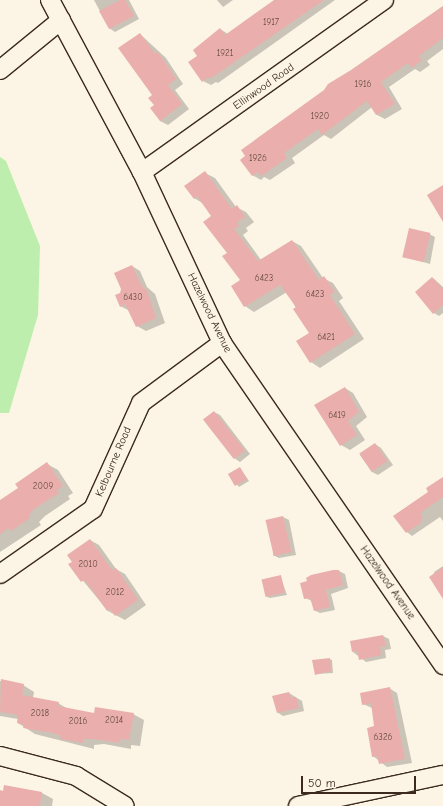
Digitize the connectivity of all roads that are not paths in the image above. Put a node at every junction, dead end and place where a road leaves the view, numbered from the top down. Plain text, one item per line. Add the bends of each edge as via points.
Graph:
1 (50, 0) edge
2 (384, 0) edge
3 (61, 20) junction
4 (0, 70) edge
5 (142, 172) junction
6 (222, 344) junction
7 (0, 574) edge
8 (443, 665) edge
9 (0, 756) edge
10 (443, 775) edge
11 (125, 806) edge
12 (298, 806) edge

1 - 3 street, Hazelwood Avenue
2 - 5 street, Ellinwood Road
3 - 4 street
3 - 5 street, Hazelwood Avenue
5 - 6 street, Hazelwood Avenue
6 - 7 street, Kelbourne Road via 141,403 93,509
6 - 8 street, Hazelwood Avenue
9 - 11 street via 76,776
10 - 12 street

